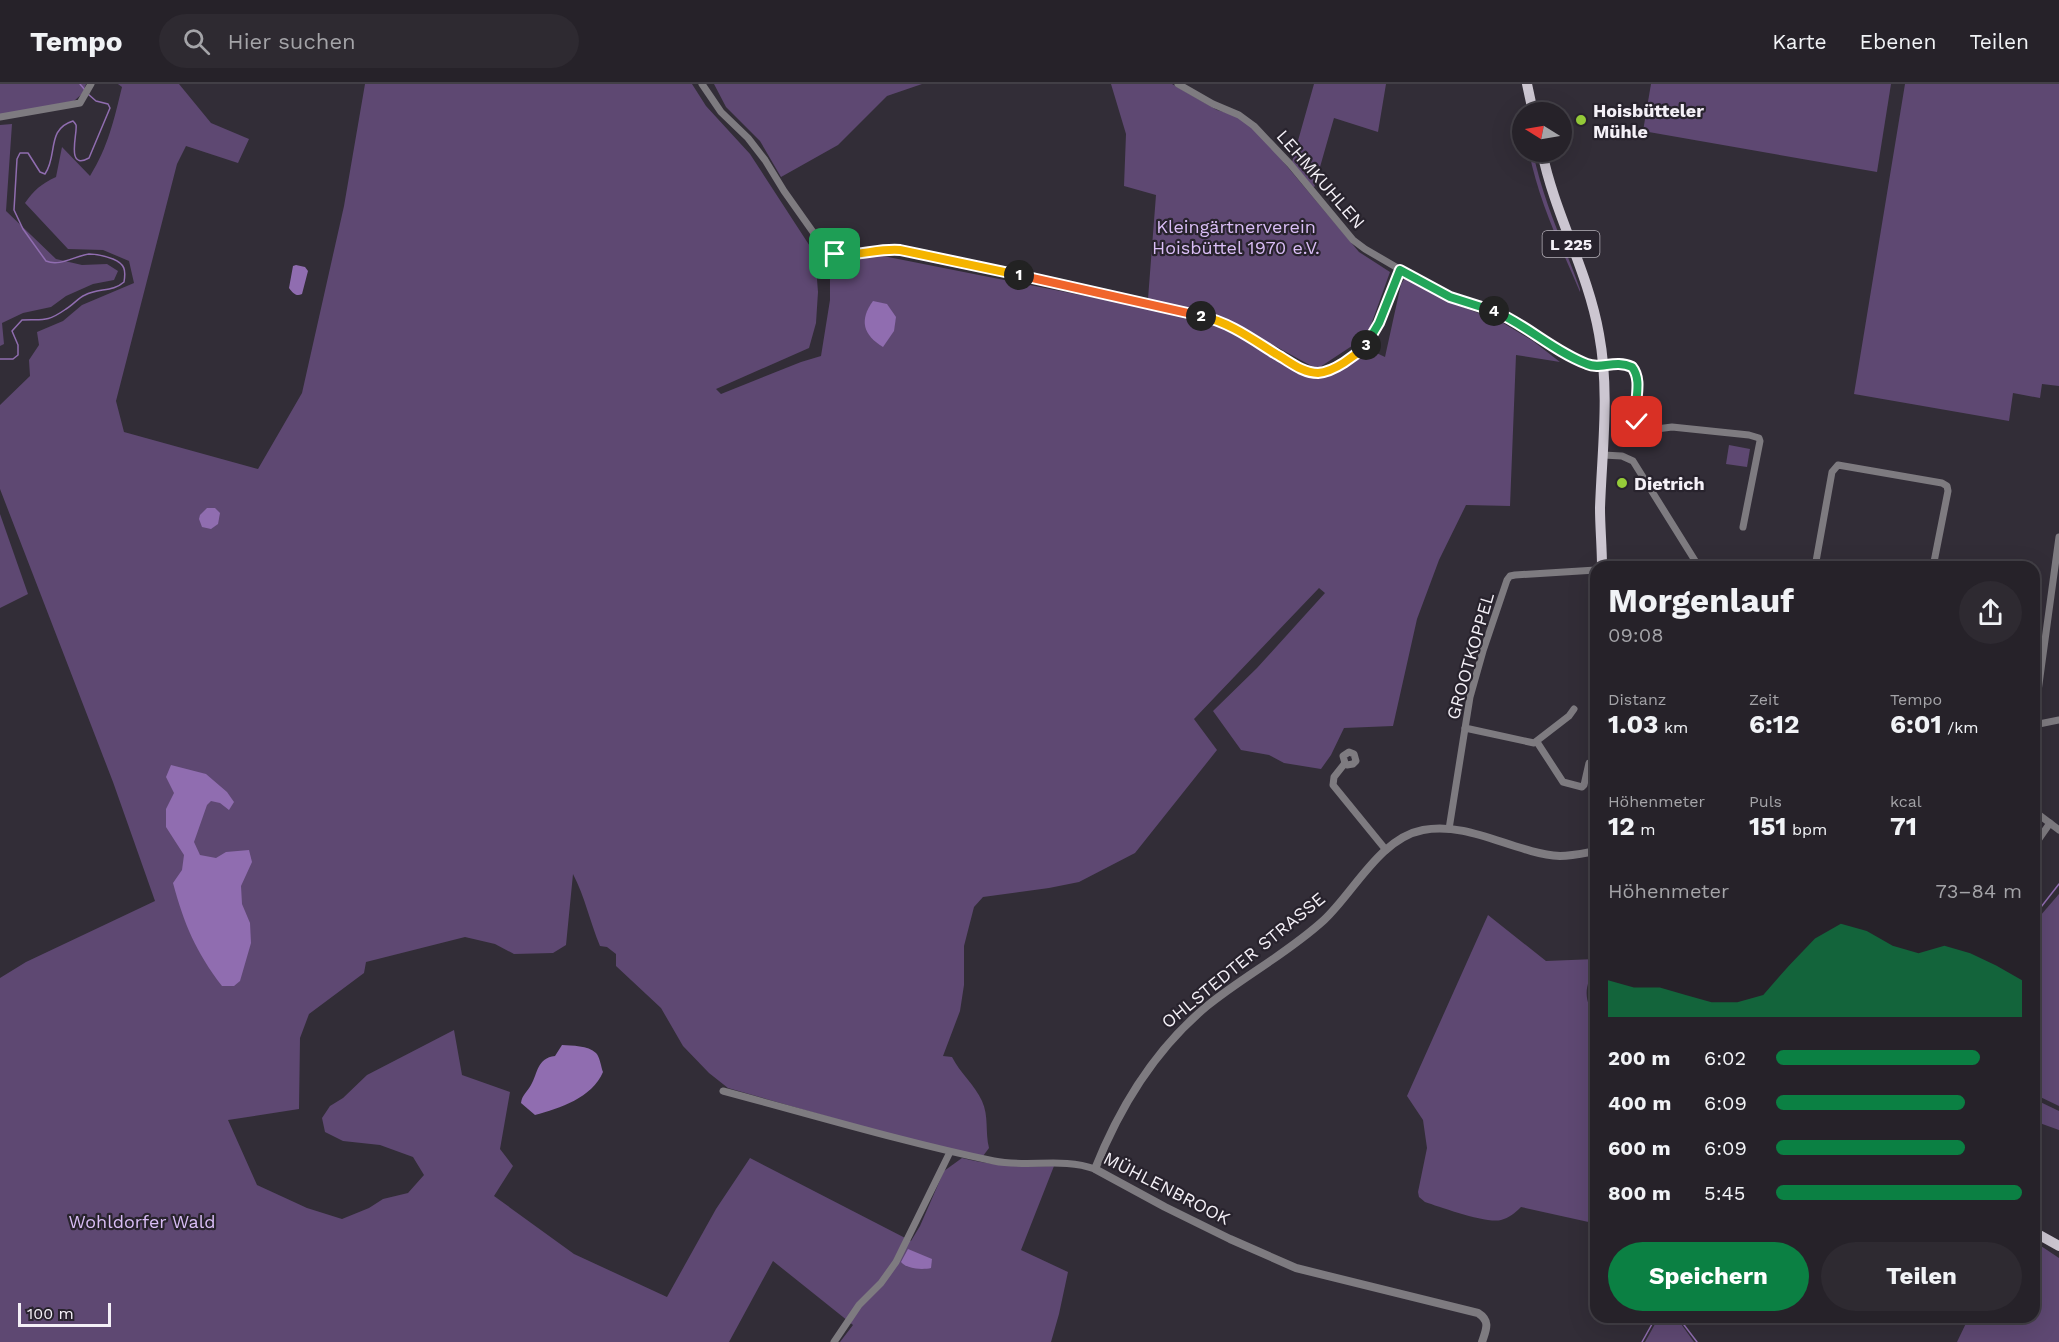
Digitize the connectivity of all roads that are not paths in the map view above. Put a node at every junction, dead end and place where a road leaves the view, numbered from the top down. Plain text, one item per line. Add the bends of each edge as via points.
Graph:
1 (702, 84) edge
2 (1178, 84) edge
3 (1527, 84) edge
4 (90, 86) edge
5 (1531, 102) edge
6 (0, 117) edge
7 (1544, 162) edge
8 (1400, 270) junction
9 (1604, 364) junction
10 (1603, 455) junction
11 (1743, 527) dead end
12 (2059, 537) edge
13 (1602, 561) edge
14 (1695, 561) edge
15 (1816, 561) edge
16 (1935, 561) edge
17 (1590, 570) edge
18 (2040, 678) edge
19 (1574, 709) dead end
20 (2059, 720) edge
21 (2040, 722) edge
22 (1465, 728) junction
23 (1537, 742) junction
24 (1589, 763) dead end
25 (1345, 764) dead end
26 (2040, 816) edge
27 (2050, 823) junction
28 (1449, 829) junction
29 (2059, 830) edge
30 (2040, 837) edge
31 (1386, 850) junction
32 (1590, 852) edge
33 (723, 1091) dead end
34 (950, 1152) junction
35 (1095, 1168) junction
36 (2040, 1235) edge
37 (2059, 1246) edge
38 (834, 1342) edge
39 (1482, 1342) edge

1 - 8 street via 721,112 762,155 815,237 831,252 910,252 1210,318 1316,373 1330,370 1368,343
2 - 8 street, LEHMKUHLEN via 1246,119 1290,164 1353,240
3 - 5 main road
4 - 6 street via 80,104
7 - 9 main road, L 225 via 1553,198 1589,291
8 - 9 street, LEHMKUHLEN via 1450,297 1505,316 1583,363
9 - 10 main road, L 225
9 - 11 street, LEHMKUHLEN via 1627,365 1637,374 1636,419 1644,428 1688,428 1759,438
10 - 13 main road, L 225
10 - 14 street via 1633,461
12 - 18 street
15 - 16 street via 1832,472 1843,465 1947,486
17 - 22 street, GROOTKOPPEL via 1510,576 1483,651
19 - 23 street
20 - 21 street
22 - 23 street
22 - 28 street, GROOTKOPPEL
23 - 24 street via 1563,782 1582,787
25 - 31 street via 1334,777 1333,785
26 - 27 street
27 - 29 street
27 - 30 street
28 - 31 street, OHLSTEDTER STRASSE via 1412,832
28 - 32 street, OHLSTEDTER STRASSE via 1560,856
31 - 35 street, OHLSTEDTER STRASSE via 1324,920 1207,1006 1170,1040 1152,1061 1116,1119
33 - 34 street, MÜHLENBROOK
34 - 35 street, MÜHLENBROOK via 1006,1163 1068,1163
34 - 38 street via 896,1262
35 - 39 street, MÜHLENBROOK via 1184,1216 1296,1268 1470,1310 1485,1317 1487,1327
36 - 37 main road

